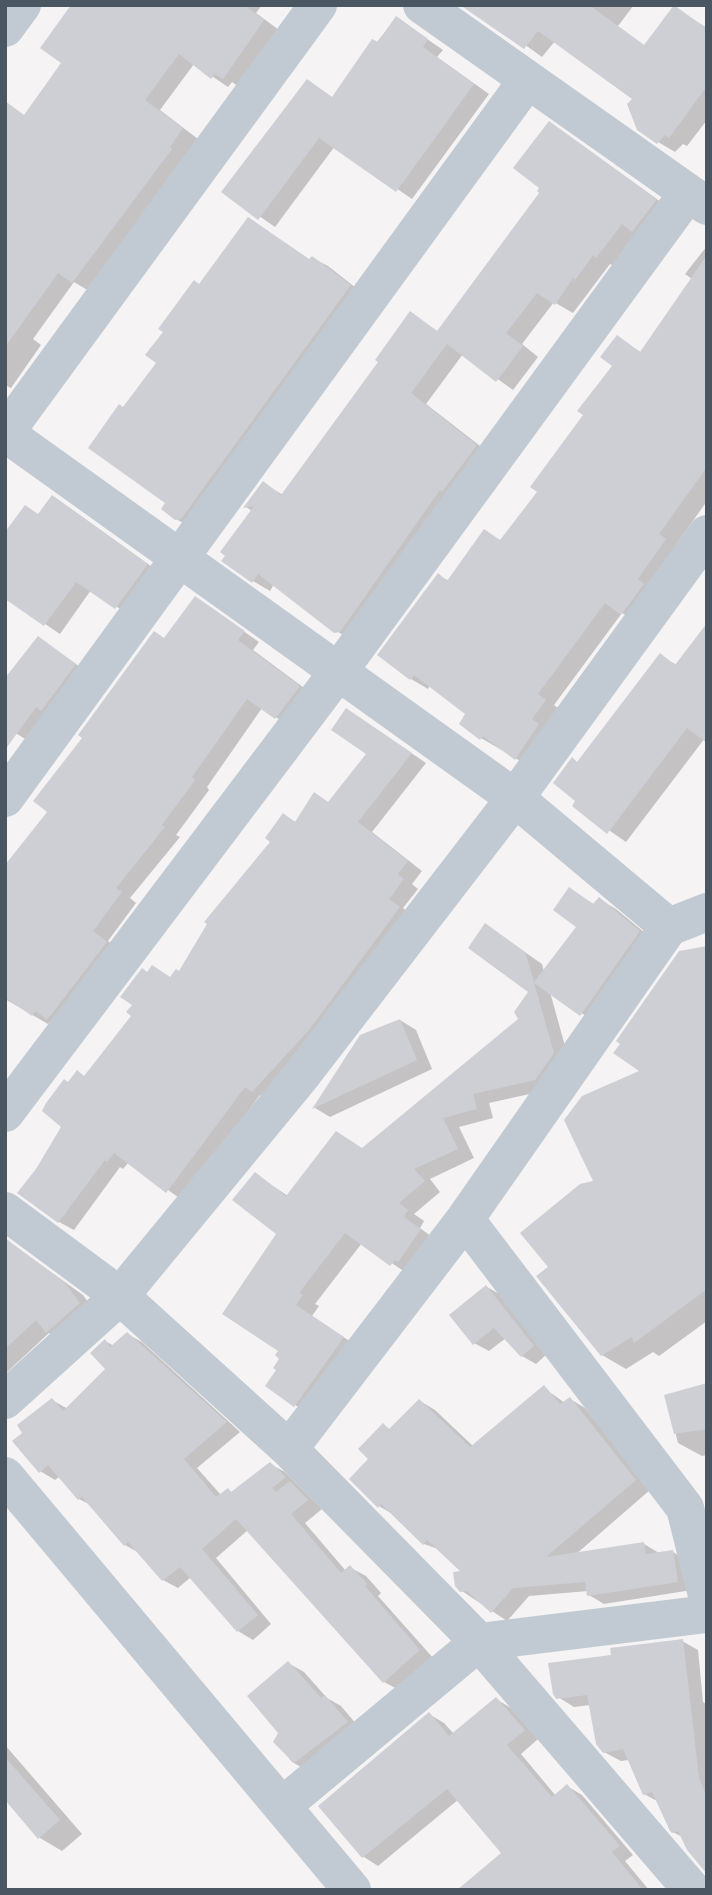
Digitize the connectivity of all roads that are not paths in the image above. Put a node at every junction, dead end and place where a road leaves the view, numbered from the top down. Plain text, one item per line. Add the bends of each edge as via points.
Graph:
1 (22, 5) edge
2 (318, 5) edge
3 (422, 5) edge
4 (5, 28) edge
5 (526, 82) junction
6 (697, 199) edge
7 (5, 433) edge
8 (707, 534) edge
9 (179, 558) junction
10 (338, 672) junction
11 (5, 798) edge
12 (515, 798) junction
13 (707, 912) edge
14 (669, 927) junction
15 (5, 1114) edge
16 (5, 1211) edge
17 (465, 1219) junction
18 (120, 1296) junction
19 (5, 1400) edge
20 (289, 1449) junction
21 (5, 1476) edge
22 (707, 1595) edge
23 (707, 1614) edge
24 (479, 1642) junction
25 (282, 1805) junction
26 (352, 1890) edge
27 (692, 1890) edge

1 - 4 street
2 - 7 street
3 - 5 street
5 - 6 street
5 - 9 street
6 - 10 street
7 - 9 street
8 - 12 street
9 - 10 street
9 - 11 street
10 - 12 street
10 - 15 street
12 - 14 street
12 - 18 street via 301,1076
13 - 14 street
14 - 17 street
16 - 18 street
17 - 20 street
17 - 22 street via 685,1508
18 - 19 street
18 - 20 street
20 - 24 street
21 - 25 street
23 - 24 street
24 - 25 street
24 - 27 street
25 - 26 street

